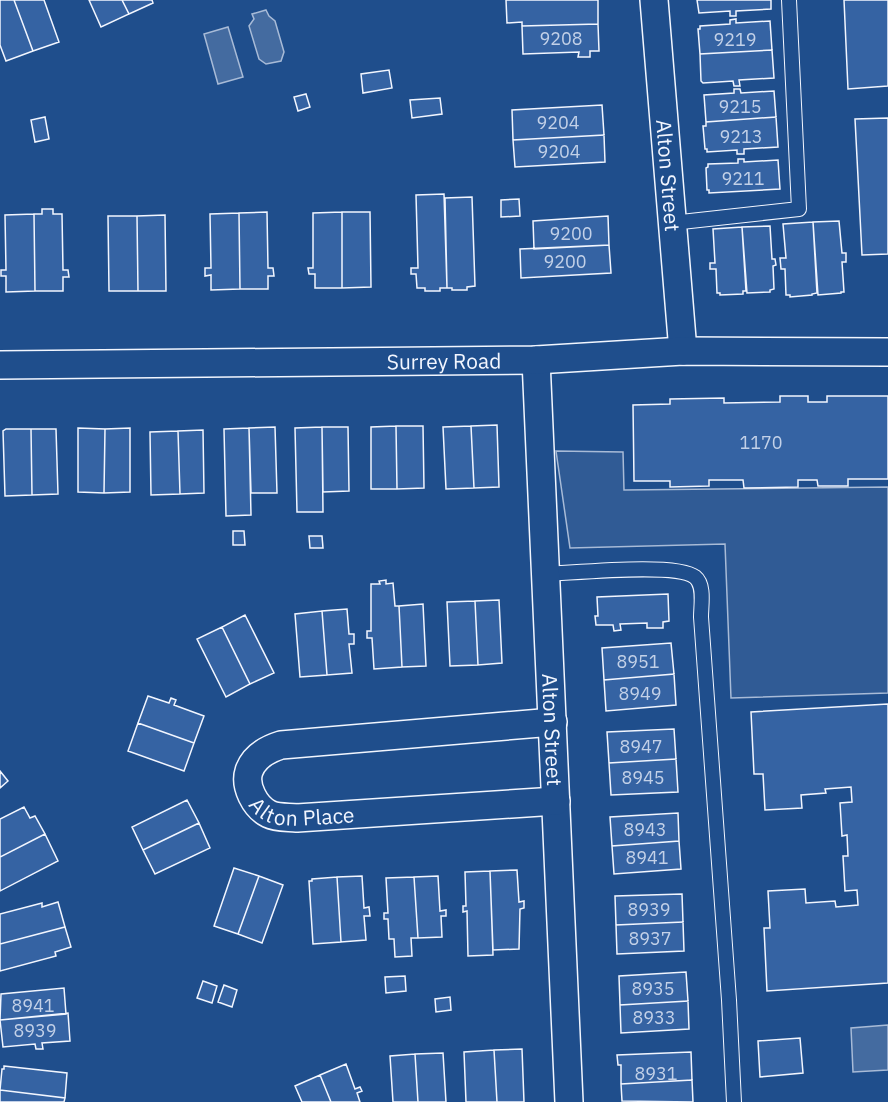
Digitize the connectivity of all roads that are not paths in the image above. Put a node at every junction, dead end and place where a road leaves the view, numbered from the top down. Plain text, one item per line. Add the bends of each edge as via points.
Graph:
1 (654, 0) edge
2 (789, 0) edge
3 (672, 224) junction
4 (683, 351) junction
5 (888, 352) edge
6 (536, 360) junction
7 (0, 365) edge
8 (546, 574) junction
9 (553, 722) junction
10 (556, 801) junction
11 (569, 1102) edge
12 (734, 1102) edge

1 - 3 street, Alton Street
2 - 3 lane via 799,209
3 - 4 street, Alton Street
4 - 5 street, Surrey Road
4 - 6 street, Surrey Road
6 - 7 street, Surrey Road
6 - 8 street, Alton Street
8 - 9 street, Alton Street
8 - 12 lane via 684,572 696,578 702,587
9 - 10 street, Alton Street
9 - 10 street, Alton Place via 281,745 256,759 249,772 251,795 258,807 271,815 288,817
10 - 11 street, Alton Street

